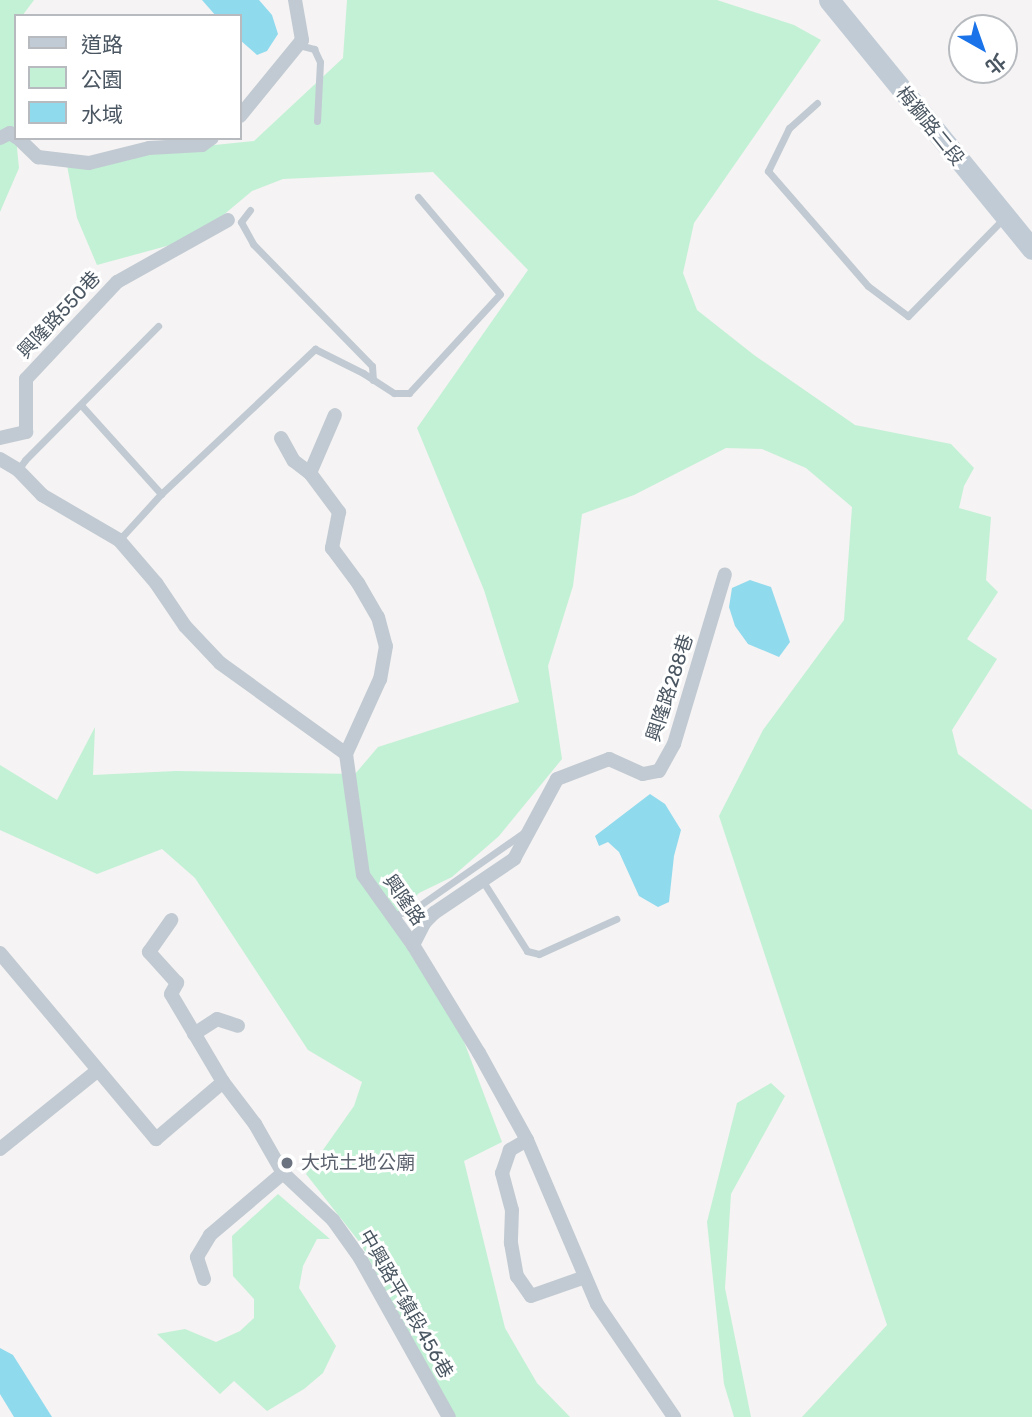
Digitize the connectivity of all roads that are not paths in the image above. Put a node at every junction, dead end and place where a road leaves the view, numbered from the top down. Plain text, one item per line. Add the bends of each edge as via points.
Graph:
1 (295, 0) edge
2 (833, 2) edge
3 (299, 45) junction
4 (817, 103) dead end
5 (242, 114) edge
6 (317, 121) dead end
7 (20, 140) edge
8 (209, 140) edge
9 (418, 197) dead end
10 (250, 210) dead end
11 (1004, 218) junction
12 (228, 220) dead end
13 (1032, 249) edge
14 (158, 326) dead end
15 (373, 380) junction
16 (81, 405) junction
17 (335, 415) dead end
18 (0, 438) edge
19 (281, 438) dead end
20 (0, 459) edge
21 (18, 471) junction
22 (310, 473) junction
23 (161, 494) junction
24 (119, 540) junction
25 (725, 574) dead end
26 (346, 754) junction
27 (528, 829) junction
28 (482, 879) junction
29 (391, 916) junction
30 (616, 919) dead end
31 (171, 920) dead end
32 (413, 946) junction
33 (0, 953) edge
34 (238, 1026) dead end
35 (194, 1034) junction
36 (97, 1071) junction
37 (223, 1082) junction
38 (527, 1140) junction
39 (0, 1149) edge
40 (283, 1173) junction
41 (585, 1277) junction
42 (204, 1279) dead end
43 (449, 1417) edge
44 (674, 1417) edge

1 - 3 street
2 - 11 street, 梅獅路二段
3 - 5 street
3 - 6 lane via 314,49 320,62
4 - 11 lane via 789,128 768,171 868,286 908,316
7 - 8 street via 38,157 89,163 149,148 202,145
9 - 15 lane via 500,294 409,393 394,393
10 - 15 lane via 242,222 253,244 372,366
11 - 13 street, 梅獅路二段
12 - 18 street, 興隆路550巷 via 117,282 26,379 26,432
14 - 16 lane
15 - 23 lane via 315,349
16 - 21 lane
16 - 23 lane
17 - 22 street
19 - 22 street via 294,461
20 - 21 street
21 - 24 street via 42,495
22 - 26 street via 340,512 332,548 378,617 386,646 380,679
23 - 24 lane
24 - 26 street via 185,626 220,663
25 - 27 street, 興隆路288巷 via 674,744 659,771 643,774 609,759 578,769 556,779
26 - 29 street, 興隆路 via 363,874
27 - 28 street, 興隆路288巷 via 514,859
27 - 29 lane via 416,908
28 - 30 lane via 527,951 539,954
28 - 32 street, 興隆路288巷 via 424,923
29 - 32 street, 興隆路
31 - 35 street, 中興路平鎮段456巷 via 149,952 177,983 172,994
32 - 38 street, 興隆路
33 - 36 street
34 - 35 street via 217,1019
35 - 37 street, 中興路平鎮段456巷
36 - 37 street via 156,1139
36 - 39 street
37 - 40 street, 中興路平鎮段456巷 via 255,1124
38 - 41 street, 興隆路
38 - 41 street via 510,1150 502,1173 512,1210 517,1276 531,1296
40 - 42 street via 210,1235 197,1257
40 - 43 street, 中興路平鎮段456巷 via 333,1220 360,1258
41 - 44 street, 興隆路 via 597,1304

